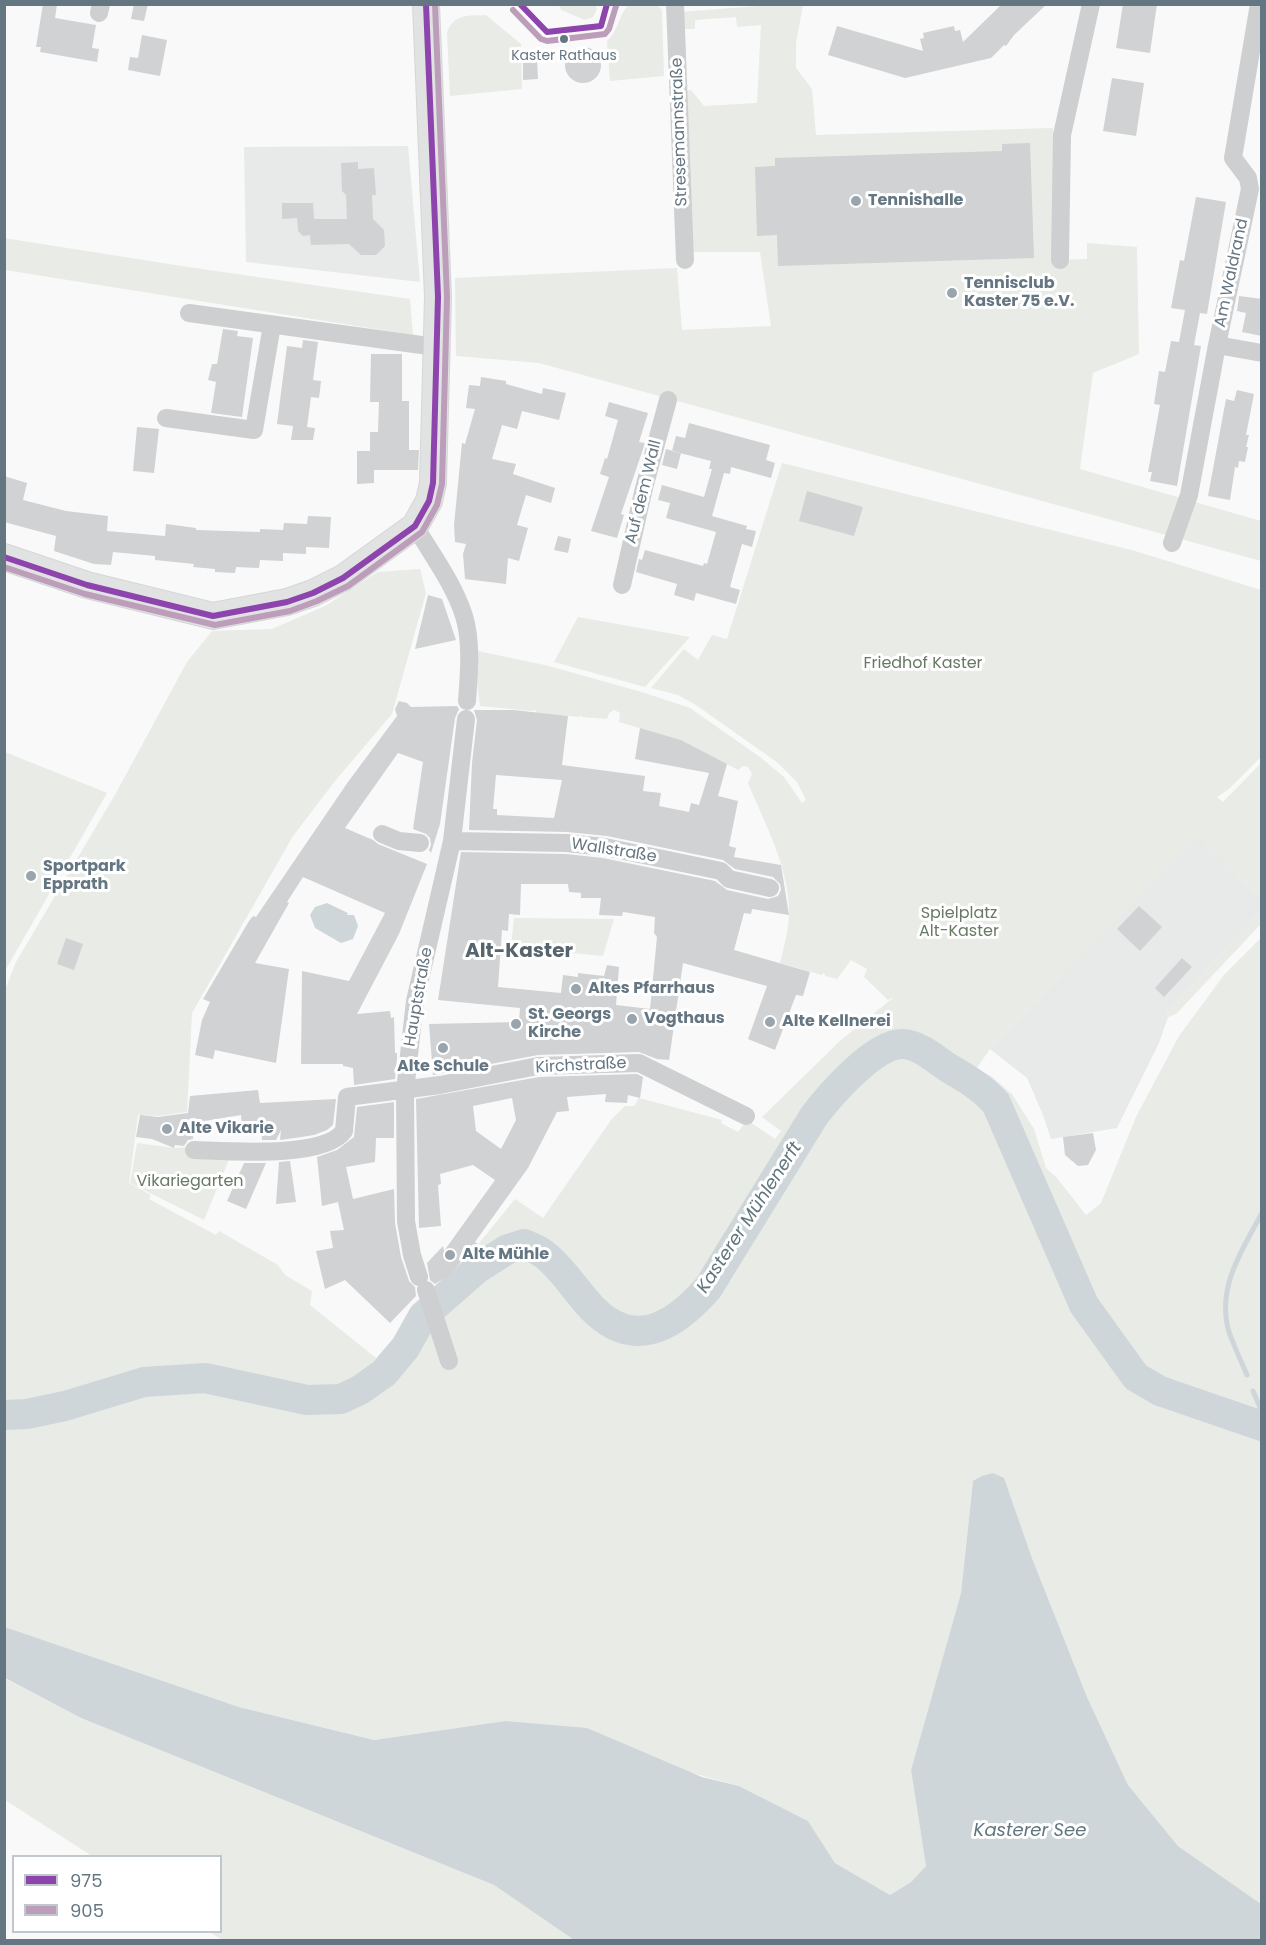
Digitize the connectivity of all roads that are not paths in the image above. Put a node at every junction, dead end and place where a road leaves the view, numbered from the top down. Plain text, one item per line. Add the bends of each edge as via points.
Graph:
1 (426, 4) edge
2 (675, 4) edge
3 (1091, 4) edge
4 (1259, 4) edge
5 (1253, 175) edge
6 (685, 260) dead end
7 (1060, 260) dead end
8 (189, 313) dead end
9 (272, 325) junction
10 (1216, 345) junction
11 (436, 347) junction
12 (1262, 353) edge
13 (668, 400) dead end
14 (166, 418) dead end
15 (415, 526) junction
16 (1172, 543) dead end
17 (4, 557) edge
18 (622, 585) dead end
19 (467, 701) dead end
20 (466, 719) dead end
21 (382, 834) dead end
22 (439, 845) junction
23 (770, 888) dead end
24 (405, 1091) junction
25 (749, 1118) dead end
26 (194, 1150) dead end
27 (449, 1361) dead end

1 - 11 street via 438,297
2 - 6 street, Stresemannstraße
3 - 7 street via 1062,135
4 - 5 street, Am Waldrand via 1233,158
5 - 10 street, Am Waldrand via 1248,178 1250,189
8 - 9 street
9 - 11 street
9 - 14 street via 254,430
10 - 12 street
10 - 16 street, Am Waldrand via 1189,495
11 - 15 street via 433,483 429,501
13 - 18 street, Auf dem Wall
15 - 17 street via 343,579 313,593 213,616 87,585
15 - 19 street via 456,595 465,618
20 - 22 street, Hauptstraße
21 - 22 street, Wallstraße via 399,841
22 - 23 street, Wallstraße via 567,843 605,847 721,871 729,879
22 - 24 street, Hauptstraße
24 - 25 street, Kirchstraße via 538,1066 639,1063
24 - 26 street, Kirchstraße via 347,1097 344,1131 333,1141 313,1147 255,1152
24 - 27 street, Hauptstraße via 406,1221 412,1255

